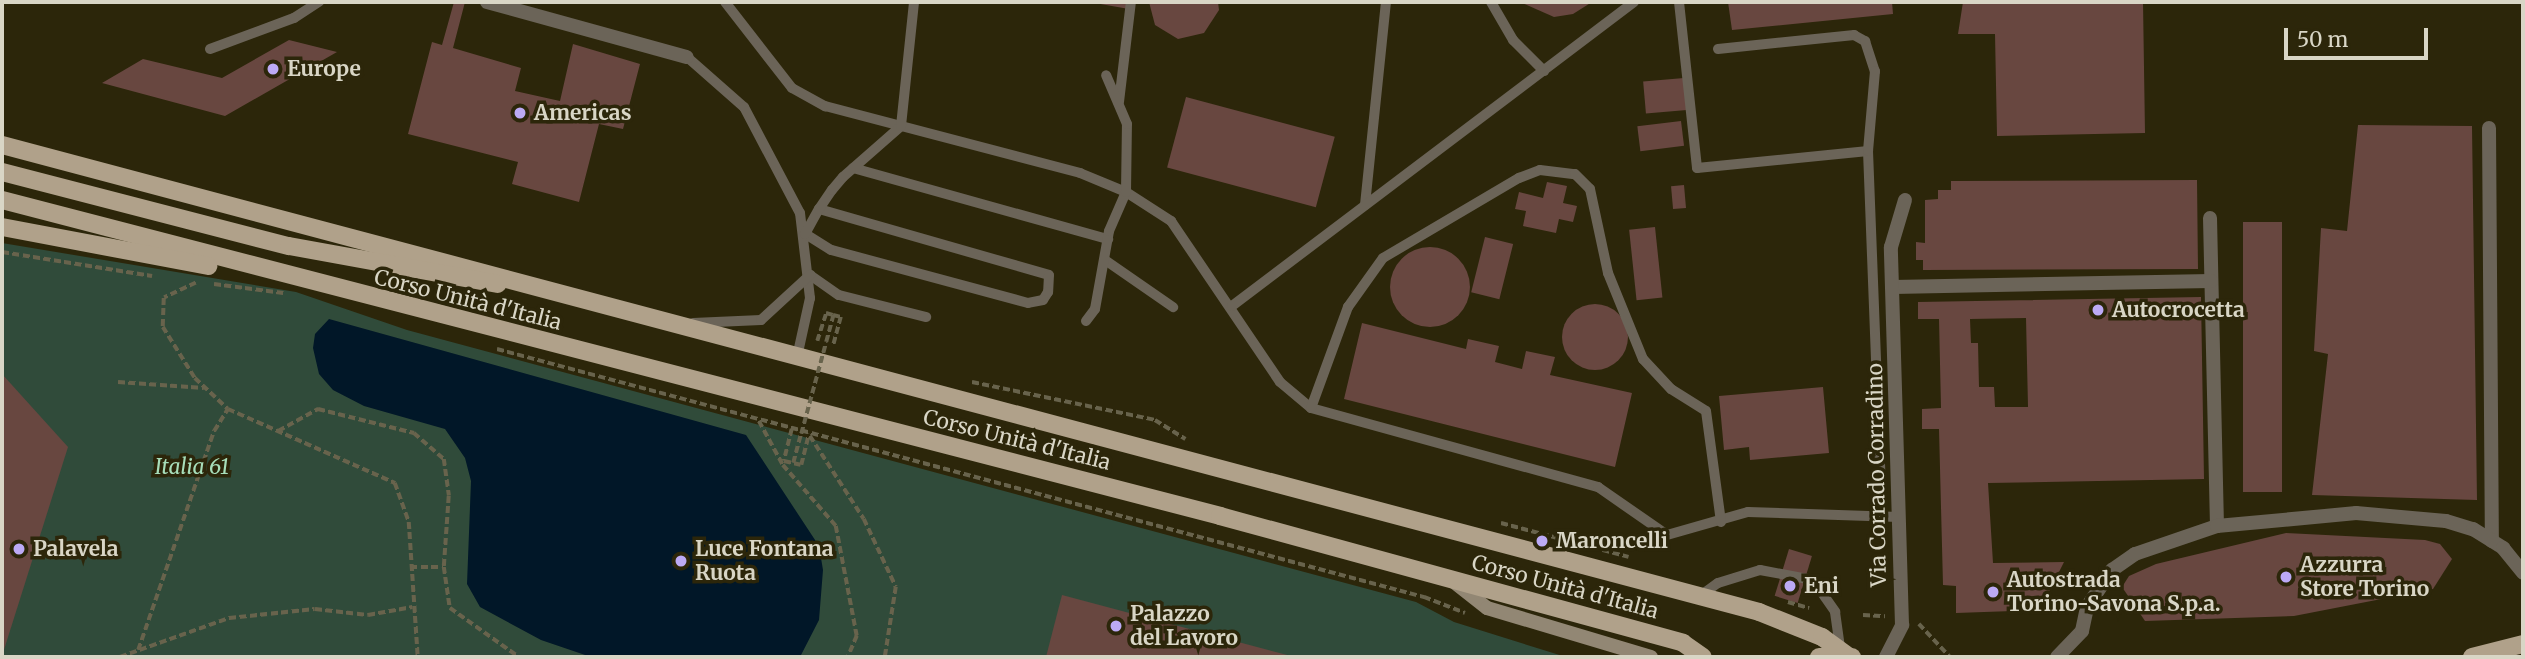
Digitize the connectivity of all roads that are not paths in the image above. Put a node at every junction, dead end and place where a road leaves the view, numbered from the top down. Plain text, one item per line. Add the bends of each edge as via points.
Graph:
1 (319, 2) edge
2 (487, 2) edge
3 (724, 2) edge
4 (914, 2) edge
5 (1131, 2) edge
6 (1385, 2) edge
7 (1491, 2) edge
8 (1634, 2) edge
9 (1679, 2) edge
10 (211, 49) dead end
11 (1718, 49) dead end
12 (687, 57) joint
13 (1544, 71) junction
14 (1106, 75) dead end
15 (1119, 104) junction
16 (901, 126) junction
17 (2489, 128) dead end
18 (2, 145) edge
19 (1868, 150) junction
20 (853, 168) junction
21 (2, 172) edge
22 (1126, 192) junction
23 (2, 200) edge
24 (1905, 200) dead end
25 (1365, 205) junction
26 (820, 209) junction
27 (2210, 218) dead end
28 (2, 228) edge
29 (805, 234) junction
30 (1108, 239) junction
31 (1105, 260) junction
32 (810, 275) junction
33 (2211, 281) junction
34 (314, 284) junction
35 (1893, 287) junction
36 (595, 299) junction
37 (1232, 306) junction
38 (1173, 307) dead end
39 (926, 317) dead end
40 (1086, 321) dead end
41 (680, 323) junction
42 (797, 357) junction
43 (1311, 408) junction
44 (1882, 516) junction
45 (1899, 517) junction
46 (1721, 522) junction
47 (2217, 526) junction
48 (2492, 541) junction
49 (2523, 573) edge
50 (1450, 579) junction
51 (1699, 596) junction
52 (2523, 644) edge
53 (1847, 654) edge
54 (1651, 657) edge
55 (1703, 657) edge
56 (1819, 657) edge
57 (1886, 657) edge
58 (2057, 657) edge
59 (2472, 657) edge

1 - 10 lane via 294,18
2 - 12 street
3 - 16 lane via 792,88 825,106
4 - 16 lane
5 - 15 lane
6 - 25 lane
7 - 13 lane via 1513,40
8 - 13 lane
9 - 19 lane via 1697,168
11 - 19 lane via 1854,35 1866,41 1875,71
12 - 29 lane via 744,107 787,182
13 - 25 lane
14 - 15 lane
15 - 22 lane via 1127,124
16 - 20 lane
16 - 22 lane via 1080,173
17 - 48 street
18 - 36 main road, Corso Unità d'Italia
19 - 44 lane
20 - 26 lane
20 - 30 lane
21 - 36 main road, Corso Unità d'Italia via 289,246
22 - 30 lane
22 - 37 lane via 1171,221
23 - 34 main road, Corso Unità d'Italia
24 - 35 street, Via Corrado Corradino via 1891,247
25 - 37 lane
26 - 29 lane
26 - 29 lane via 1049,275 1048,292 1043,300 1028,303 831,250
27 - 33 street
28 - 34 main road, Corso Unità d'Italia
29 - 32 lane
30 - 31 lane
31 - 38 lane
31 - 40 lane via 1095,309
32 - 39 lane via 839,295
32 - 41 lane via 761,320
32 - 42 lane
33 - 35 street
33 - 47 street
34 - 50 main road, Corso Unità d'Italia
35 - 45 street, Via Corrado Corradino
36 - 41 main road, Corso Unità d'Italia
37 - 43 lane via 1280,382
41 - 42 main road, Corso Unità d'Italia
42 - 51 main road, Corso Unità d'Italia
43 - 46 lane via 1598,487 1667,535
43 - 46 lane via 1348,307 1383,258 1519,178 1540,170 1575,174 1590,189 1608,273 1643,359 1671,389 1706,411
44 - 45 lane
44 - 46 lane via 1767,511
45 - 57 street, Via Corrado Corradino via 1902,625
47 - 48 street via 2311,515 2403,515 2473,529
47 - 58 street via 2135,554 2112,570 2087,607 2082,632
48 - 49 street
50 - 54 main road via 1488,608
50 - 55 main road, Corso Unità d'Italia via 1683,643
51 - 53 main road, Corso Unità d'Italia via 1759,612
51 - 53 lane via 1718,583 1760,570 1813,580 1835,612
52 - 59 main road
53 - 56 main road

